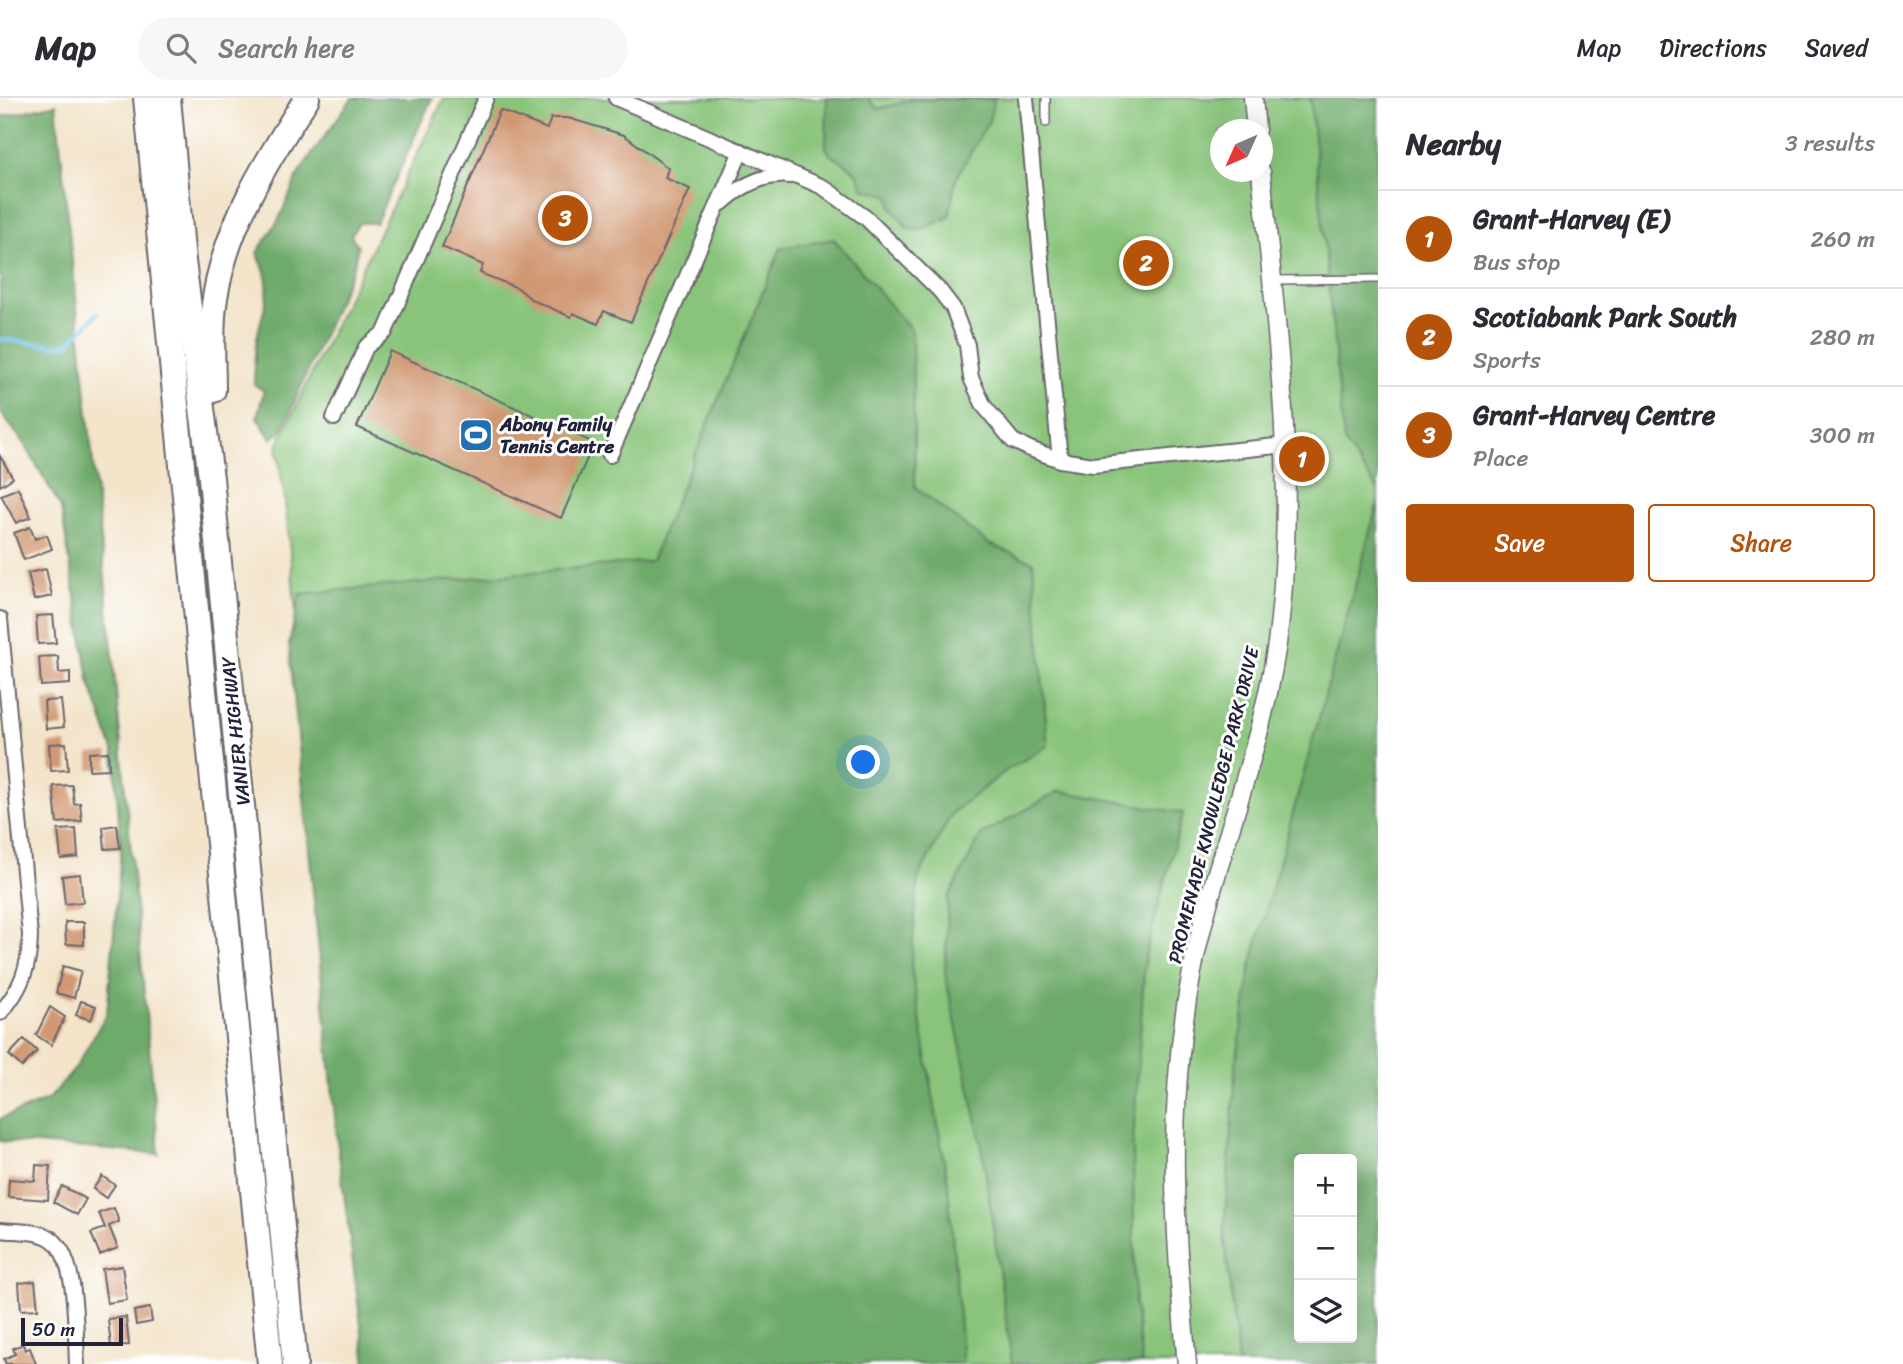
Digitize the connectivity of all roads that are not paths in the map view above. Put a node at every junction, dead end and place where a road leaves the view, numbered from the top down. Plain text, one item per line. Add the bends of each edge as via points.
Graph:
1 (146, 98) edge
2 (168, 98) edge
3 (307, 98) edge
4 (486, 98) edge
5 (616, 98) edge
6 (1026, 98) edge
7 (1046, 98) edge
8 (1253, 98) edge
9 (1255, 119) edge
10 (1046, 123) dead end
11 (741, 151) junction
12 (803, 178) junction
13 (1262, 182) edge
14 (717, 208) junction
15 (1378, 279) edge
16 (1272, 280) junction
17 (334, 418) dead end
18 (1286, 445) junction
19 (610, 455) dead end
20 (1060, 460) junction
21 (211, 478) junction
22 (0, 619) edge
23 (0, 1013) edge
24 (0, 1230) edge
25 (77, 1364) edge
26 (270, 1364) edge
27 (295, 1364) edge
28 (1187, 1364) edge

1 - 26 highway, VANIER HIGHWAY
2 - 21 highway, VANIER HIGHWAY
3 - 21 highway via 261,169 230,241 214,299
4 - 17 street via 384,332 366,347
5 - 11 street
6 - 20 street
7 - 10 lane
8 - 9 street
11 - 12 street
11 - 14 street
12 - 14 street via 771,176 754,181 737,189
12 - 20 street via 851,205 940,291 959,323 971,379 984,406 1013,441
13 - 16 street, PROMENADE KNOWLEDGE PARK DRIVE
14 - 19 street
15 - 16 lane
16 - 18 street, PROMENADE KNOWLEDGE PARK DRIVE
18 - 20 street via 1093,465
18 - 28 street, PROMENADE KNOWLEDGE PARK DRIVE via 1280,622 1251,758 1192,971 1176,1078 1173,1207
21 - 27 highway, VANIER HIGHWAY
22 - 23 street via 30,953 22,982
24 - 25 street via 49,1237 62,1249 69,1265

